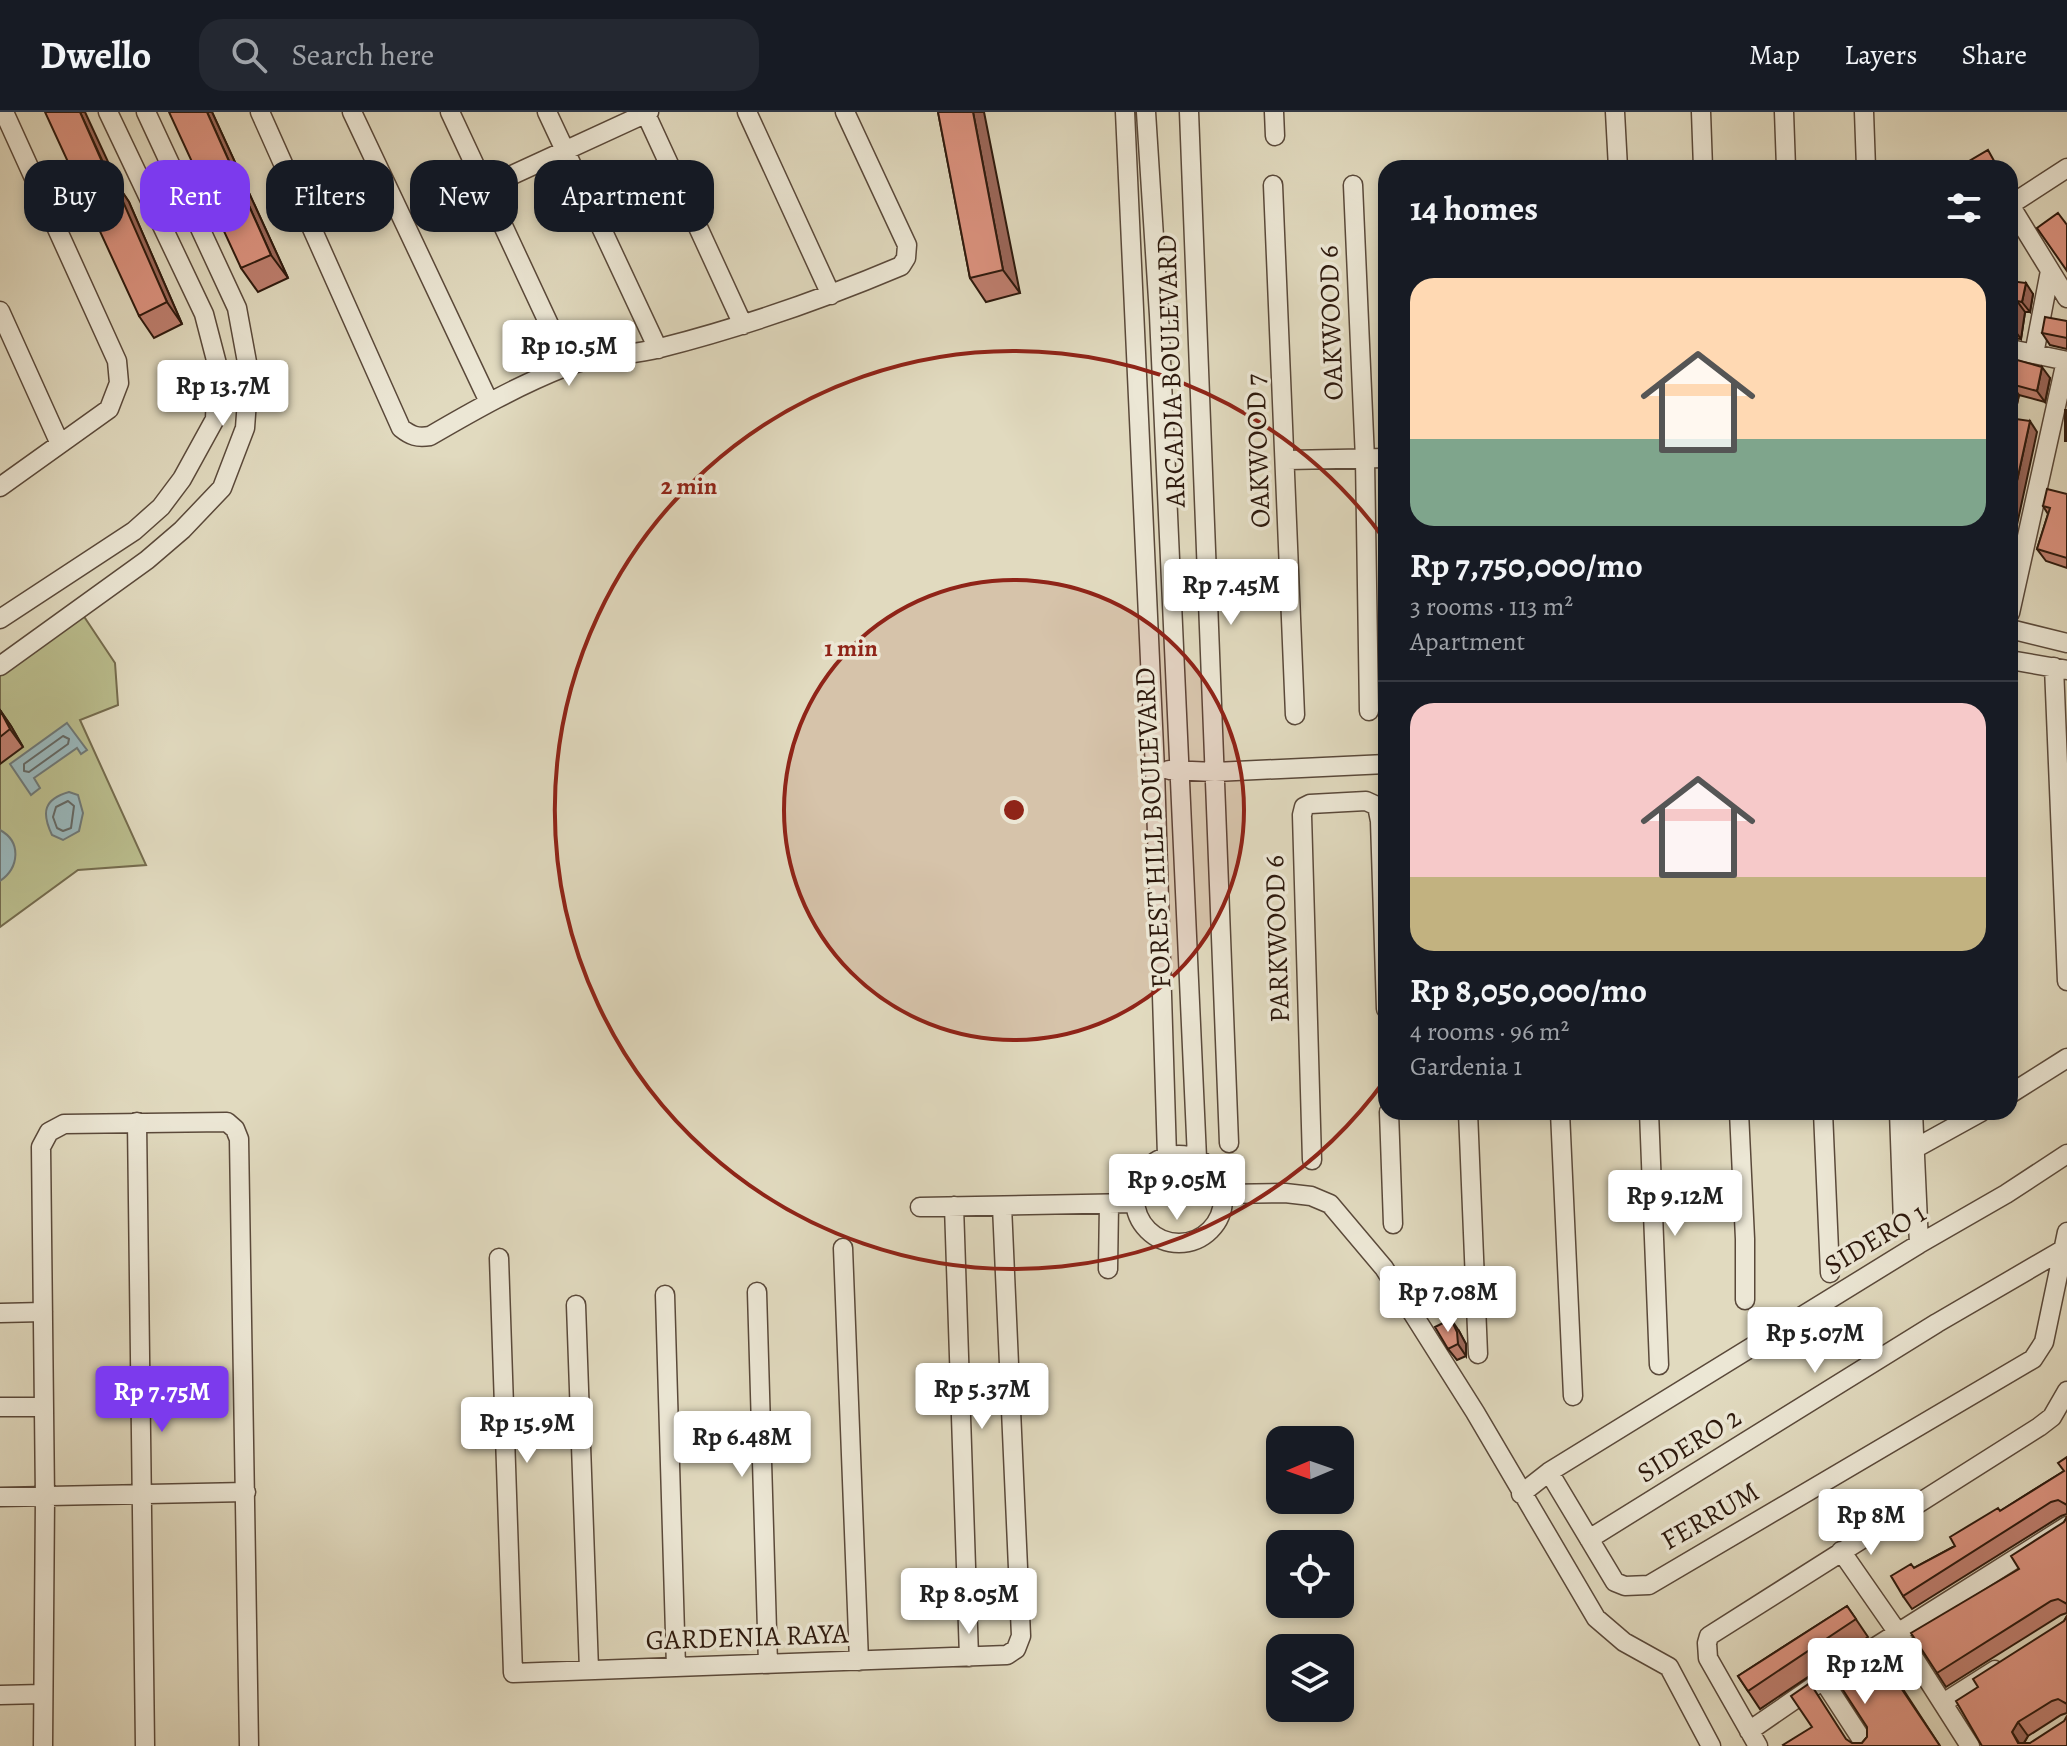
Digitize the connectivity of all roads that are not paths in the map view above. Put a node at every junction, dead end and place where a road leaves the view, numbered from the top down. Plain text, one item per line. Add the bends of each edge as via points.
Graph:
1 (4, 112) edge
2 (108, 112) edge
3 (146, 112) edge
4 (260, 112) edge
5 (352, 112) edge
6 (450, 112) edge
7 (547, 112) edge
8 (747, 112) edge
9 (845, 112) edge
10 (1125, 112) edge
11 (1146, 112) edge
12 (1189, 112) edge
13 (1274, 112) edge
14 (1615, 112) edge
15 (1701, 112) edge
16 (1784, 112) edge
17 (1864, 112) edge
18 (647, 113) edge
19 (1275, 136) dead end
20 (565, 151) junction
21 (473, 160) edge
22 (1618, 160) edge
23 (1703, 160) edge
24 (1786, 160) edge
25 (1866, 160) edge
26 (2067, 168) edge
27 (518, 172) edge
28 (1273, 185) dead end
29 (1353, 185) dead end
30 (2018, 200) edge
31 (2018, 218) edge
32 (507, 232) edge
33 (2050, 271) junction
34 (831, 295) junction
35 (2067, 298) edge
36 (0, 311) edge
37 (743, 325) junction
38 (658, 349) junction
39 (2018, 351) edge
40 (2034, 354) junction
41 (2066, 361) edge
42 (568, 365) junction
43 (489, 402) junction
44 (60, 444) junction
45 (1378, 458) edge
46 (1365, 459) junction
47 (1287, 460) junction
48 (0, 487) edge
49 (2018, 577) edge
50 (0, 619) edge
51 (2018, 631) edge
52 (2067, 643) edge
53 (2018, 661) edge
54 (0, 666) edge
55 (2060, 669) edge
56 (1369, 711) dead end
57 (1295, 715) dead end
58 (1378, 764) edge
59 (1155, 770) junction
60 (1179, 770) junction
61 (1215, 772) junction
62 (1378, 811) edge
63 (2067, 981) edge
64 (2067, 1058) edge
65 (2018, 1089) edge
66 (1389, 1120) edge
67 (1468, 1120) edge
68 (1560, 1120) edge
69 (1649, 1120) edge
70 (1739, 1120) edge
71 (1823, 1120) edge
72 (1899, 1120) edge
73 (1913, 1120) edge
74 (1967, 1120) edge
75 (137, 1122) junction
76 (1229, 1143) dead end
77 (1914, 1149) junction
78 (2067, 1154) edge
79 (1167, 1156) junction
80 (1197, 1158) junction
81 (1312, 1160) dead end
82 (1223, 1194) junction
83 (1135, 1203) junction
84 (1109, 1204) junction
85 (954, 1206) junction
86 (1002, 1206) junction
87 (920, 1207) dead end
88 (1903, 1222) dead end
89 (1393, 1224) dead end
90 (2065, 1241) edge
91 (1919, 1244) junction
92 (843, 1248) dead end
93 (499, 1258) dead end
94 (1108, 1269) dead end
95 (1830, 1273) dead end
96 (757, 1292) dead end
97 (665, 1295) dead end
98 (1745, 1300) dead end
99 (576, 1305) dead end
100 (43, 1312) junction
101 (0, 1313) edge
102 (1478, 1354) dead end
103 (1659, 1365) dead end
104 (1573, 1396) dead end
105 (2066, 1399) edge
106 (0, 1407) edge
107 (44, 1407) junction
108 (1549, 1472) junction
109 (246, 1492) junction
110 (1521, 1494) junction
111 (141, 1495) junction
112 (0, 1497) edge
113 (45, 1498) junction
114 (2067, 1526) edge
115 (1589, 1539) junction
116 (1841, 1551) junction
117 (1898, 1633) junction
118 (969, 1657) junction
119 (859, 1661) junction
120 (768, 1664) junction
121 (2005, 1664) edge
122 (676, 1667) junction
123 (589, 1670) junction
124 (1823, 1680) junction
125 (42, 1694) junction
126 (0, 1695) edge
127 (1943, 1703) junction
128 (1753, 1739) edge
129 (43, 1746) edge
130 (145, 1746) edge
131 (249, 1746) edge
132 (1711, 1746) edge
133 (1866, 1746) edge
134 (1970, 1746) edge

1 - 44 street via 117,361 119,383 109,409
2 - 50 street via 204,314 217,364 215,419 161,507 134,531
3 - 54 street via 237,308 249,373 245,428 222,488 182,530
4 - 43 street via 401,428 411,436 430,436
5 - 43 street
6 - 21 street
7 - 20 street
8 - 34 street
9 - 34 street via 907,245 901,266
10 - 59 street, FOREST HILL BOULEVARD
11 - 60 street, FOREST HILL BOULEVARD
12 - 61 street, ARCADIA BOULEVARD
13 - 19 street
14 - 22 street
15 - 23 street
16 - 24 street
17 - 25 street
18 - 20 street
18 - 37 street
20 - 27 street
20 - 38 street
26 - 30 street
28 - 47 street, OAKWOOD 7
29 - 46 street, OAKWOOD 6
31 - 33 street
32 - 42 street
33 - 35 street
33 - 40 street
34 - 37 street
36 - 44 street
37 - 38 street
38 - 42 street
39 - 40 street
40 - 41 street
41 - 49 street
42 - 43 street
44 - 48 street
45 - 46 street
46 - 47 street
46 - 56 street, OAKWOOD 6
47 - 57 street, OAKWOOD 7
51 - 52 street
53 - 55 street
55 - 63 street
58 - 61 street
59 - 60 street
59 - 79 street, FOREST HILL BOULEVARD
60 - 61 street
60 - 80 street, FOREST HILL BOULEVARD
61 - 76 street, ARCADIA BOULEVARD
62 - 81 street, PARKWOOD 6 via 1366,801 1310,804 1302,815
64 - 65 street
66 - 89 street
67 - 102 street
68 - 104 street
69 - 103 street
70 - 98 street
71 - 95 street
72 - 88 street
73 - 77 street
74 - 77 street
75 - 100 street via 64,1124 49,1132 41,1147
75 - 109 street via 227,1122 239,1139
75 - 111 street
77 - 91 street
78 - 91 street, SIDERO 1
79 - 80 street
79 - 83 street via 1142,1174
80 - 82 street via 1218,1179
82 - 83 street via 1221,1210 1205,1235 1176,1243 1148,1231
82 - 110 street via 1285,1193 1330,1204 1384,1268
83 - 84 street
84 - 86 street
84 - 94 street
85 - 86 street
85 - 87 street
85 - 118 street
86 - 118 street, GARDENIA RAYA via 1021,1636 1007,1655
90 - 115 street, SIDERO 2
90 - 115 street, FERRUM via 2044,1342 2033,1359 1649,1585 1615,1582
91 - 108 street, SIDERO 1
92 - 119 street
93 - 123 street, GARDENIA RAYA via 513,1673
96 - 120 street
97 - 122 street
99 - 123 street
100 - 101 street
100 - 107 street
105 - 116 street via 2039,1427
106 - 107 street
107 - 113 street
108 - 110 street, SIDERO 1
108 - 115 street, FERRUM
109 - 111 street
109 - 131 street
110 - 132 street via 1596,1618 1624,1642 1669,1667
111 - 113 street
111 - 130 street
112 - 113 street
113 - 125 street
114 - 117 street
116 - 117 street
116 - 128 street via 1709,1636 1708,1658
117 - 124 street
117 - 127 street
118 - 119 street, GARDENIA RAYA
119 - 120 street, GARDENIA RAYA
120 - 122 street, GARDENIA RAYA
121 - 127 street
122 - 123 street, GARDENIA RAYA
124 - 128 street
124 - 133 street
125 - 126 street
125 - 129 street
127 - 134 street

